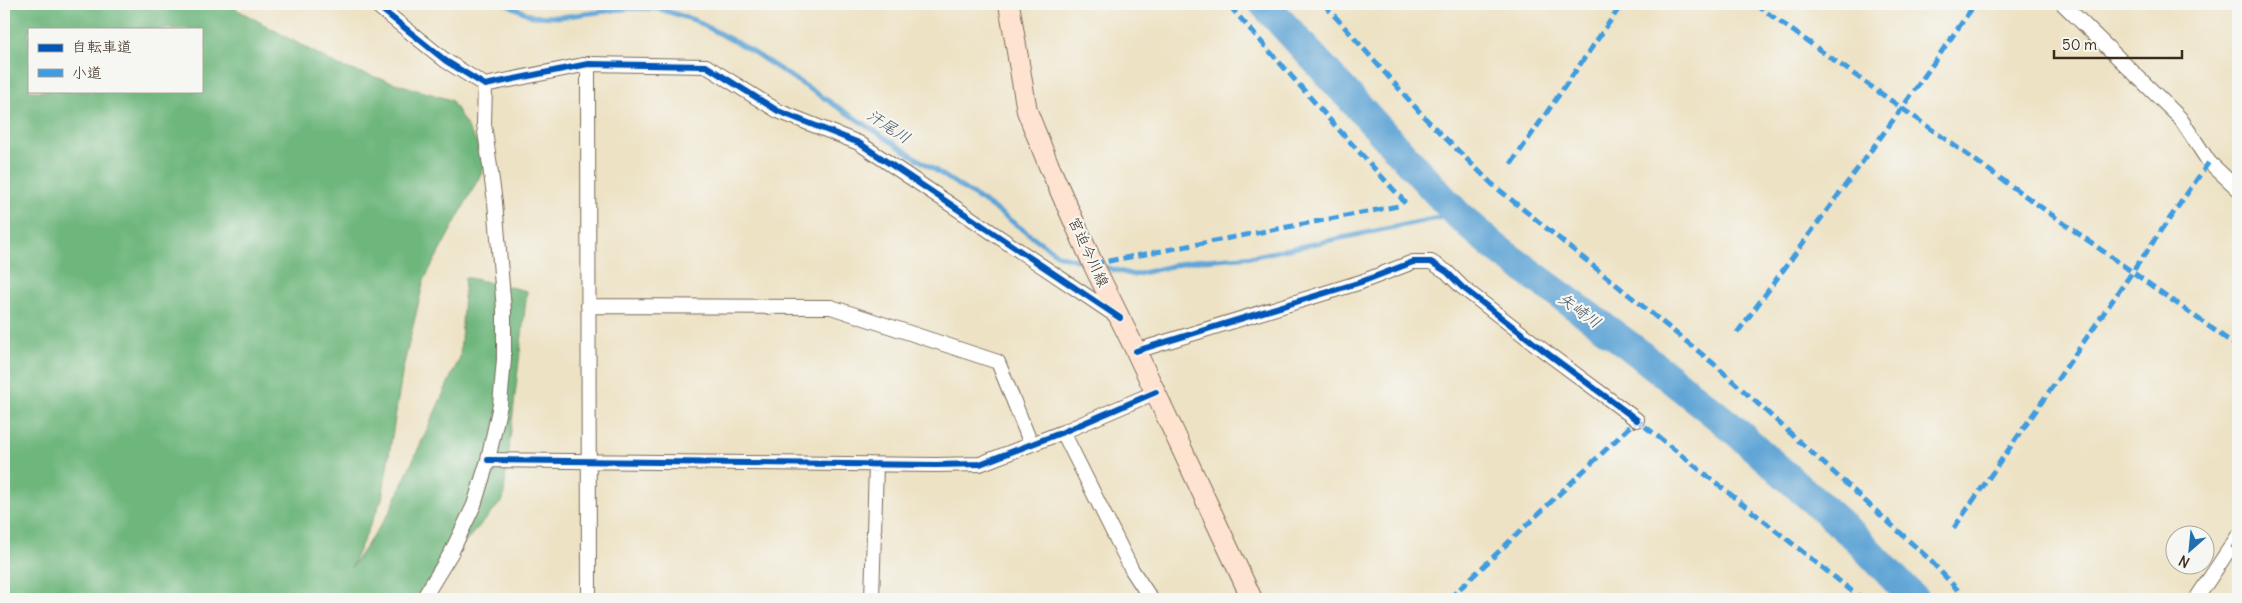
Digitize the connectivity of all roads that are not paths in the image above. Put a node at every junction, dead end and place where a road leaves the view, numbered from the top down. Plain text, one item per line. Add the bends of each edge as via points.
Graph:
1 (375, 4) edge
2 (1009, 4) edge
3 (2063, 4) edge
4 (588, 64) junction
5 (485, 85) junction
6 (2238, 189) edge
7 (588, 306) junction
8 (1120, 318) junction
9 (1136, 351) junction
10 (1156, 392) junction
11 (1637, 420) dead end
12 (1063, 432) junction
13 (1031, 444) junction
14 (488, 460) junction
15 (588, 461) junction
16 (876, 464) junction
17 (2238, 536) edge
18 (423, 599) edge
19 (590, 599) edge
20 (872, 599) edge
21 (1151, 599) edge
22 (1252, 599) edge
23 (2196, 599) edge

1 - 5 street via 446,61
2 - 8 main road, 宮迫今川線 via 1027,111
3 - 6 street via 2180,118 2210,162
4 - 5 street
4 - 7 street
4 - 8 street via 706,66 778,111 859,143
5 - 14 street via 484,124 496,202 504,310 500,405
7 - 13 street via 830,307 998,362
7 - 15 street
8 - 9 main road, 宮迫今川線
9 - 10 main road, 宮迫今川線
9 - 11 street via 1361,282 1413,262 1430,262
10 - 12 street
10 - 22 main road, 宮迫今川線
12 - 13 street
12 - 21 street via 1132,570
13 - 16 street via 980,464
14 - 15 street
14 - 18 street via 474,505 452,552
15 - 16 street
15 - 19 street
16 - 20 street
17 - 23 street

